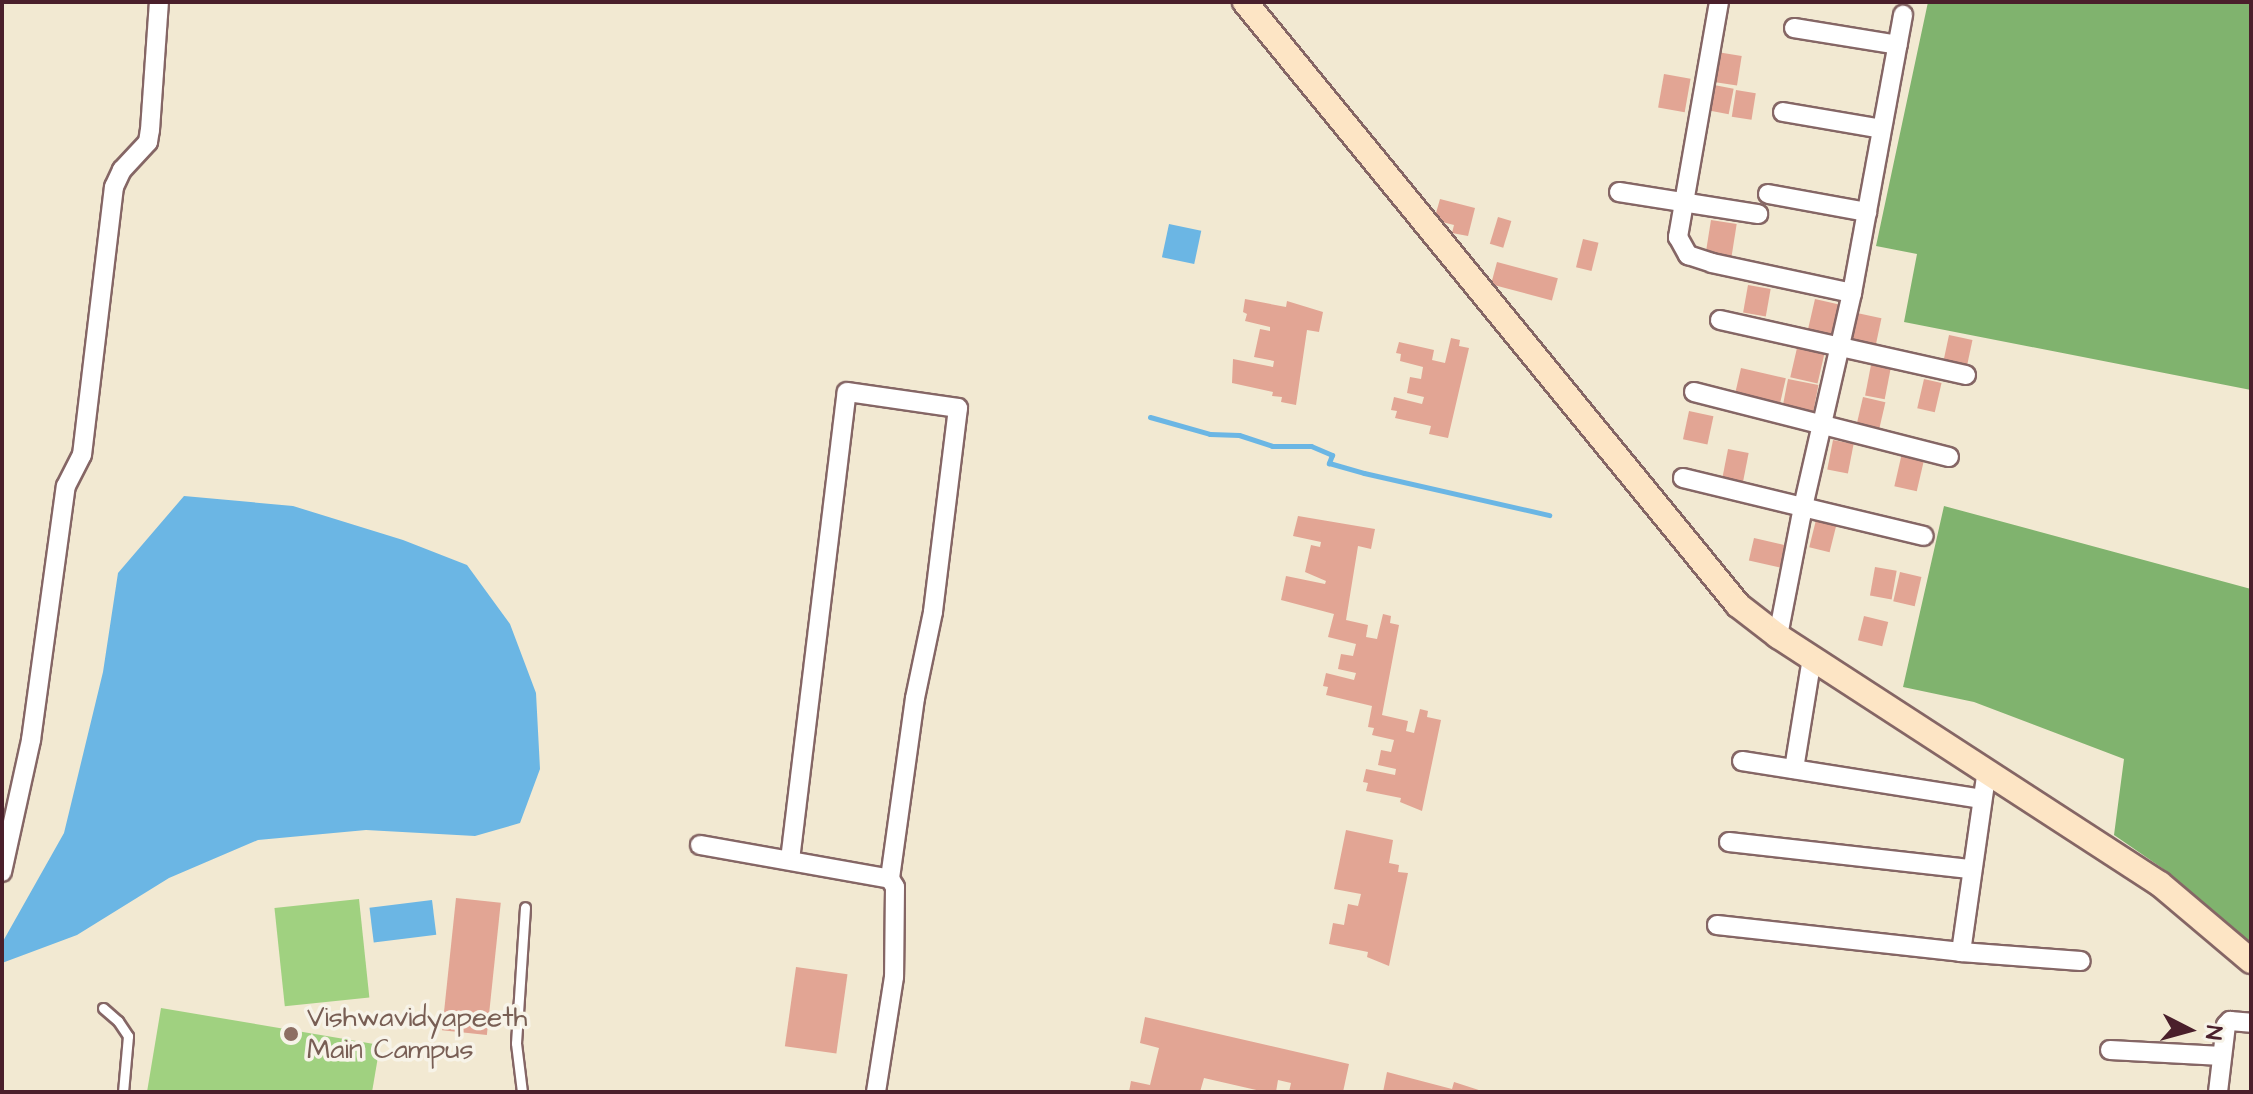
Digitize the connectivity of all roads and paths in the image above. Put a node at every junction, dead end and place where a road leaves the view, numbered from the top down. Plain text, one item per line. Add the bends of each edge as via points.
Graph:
1 (159, 2) edge
2 (1245, 2) edge
3 (1719, 2) edge
4 (1903, 15) dead end
5 (1794, 28) dead end
6 (1898, 45) junction
7 (1783, 112) dead end
8 (1882, 129) junction
9 (1619, 192) dead end
10 (1768, 194) dead end
11 (1682, 202) junction
12 (1867, 212) junction
13 (1758, 214) dead end
14 (1852, 293) junction
15 (1720, 320) dead end
16 (1839, 347) junction
17 (1966, 375) dead end
18 (1694, 392) dead end
19 (1822, 425) junction
20 (1949, 457) dead end
21 (1683, 478) dead end
22 (1803, 507) junction
23 (1924, 536) dead end
24 (1778, 636) junction
25 (1812, 658) junction
26 (1742, 761) dead end
27 (1794, 769) junction
28 (1987, 770) junction
29 (1982, 799) junction
30 (1729, 842) dead end
31 (700, 845) dead end
32 (790, 860) junction
33 (1971, 869) junction
34 (2, 872) edge
35 (890, 879) junction
36 (525, 907) dead end
37 (1717, 925) dead end
38 (1961, 952) junction
39 (2081, 961) dead end
40 (2251, 961) edge
41 (103, 1008) dead end
42 (2251, 1023) edge
43 (2110, 1050) dead end
44 (2222, 1056) junction
45 (123, 1092) edge
46 (522, 1092) edge
47 (876, 1092) edge
48 (2218, 1092) edge

1 - 34 street via 148,142 114,187 82,455 66,486 31,740
2 - 24 main road via 1738,605
3 - 11 street
4 - 6 street
5 - 6 street
6 - 8 street
7 - 8 street
8 - 12 street
9 - 11 street
10 - 12 street
11 - 13 street
11 - 14 street via 1678,237 1688,255
12 - 14 street
14 - 16 street
15 - 16 street
16 - 17 street
16 - 19 street
18 - 19 street
19 - 20 street
19 - 22 street
21 - 22 street
22 - 23 street
22 - 24 street
24 - 25 main road
25 - 27 street
25 - 28 main road
26 - 27 street
27 - 29 street
28 - 29 street
28 - 40 main road via 2160,884
29 - 33 street
30 - 33 street
31 - 32 street
32 - 35 street
32 - 35 street via 847,392 958,408 933,612 915,698
33 - 38 street
35 - 47 street via 895,887 894,977
36 - 46 lane via 516,1043
37 - 38 street
38 - 39 street
41 - 45 lane via 128,1036
42 - 44 street via 2227,1022
43 - 44 street
44 - 48 street

